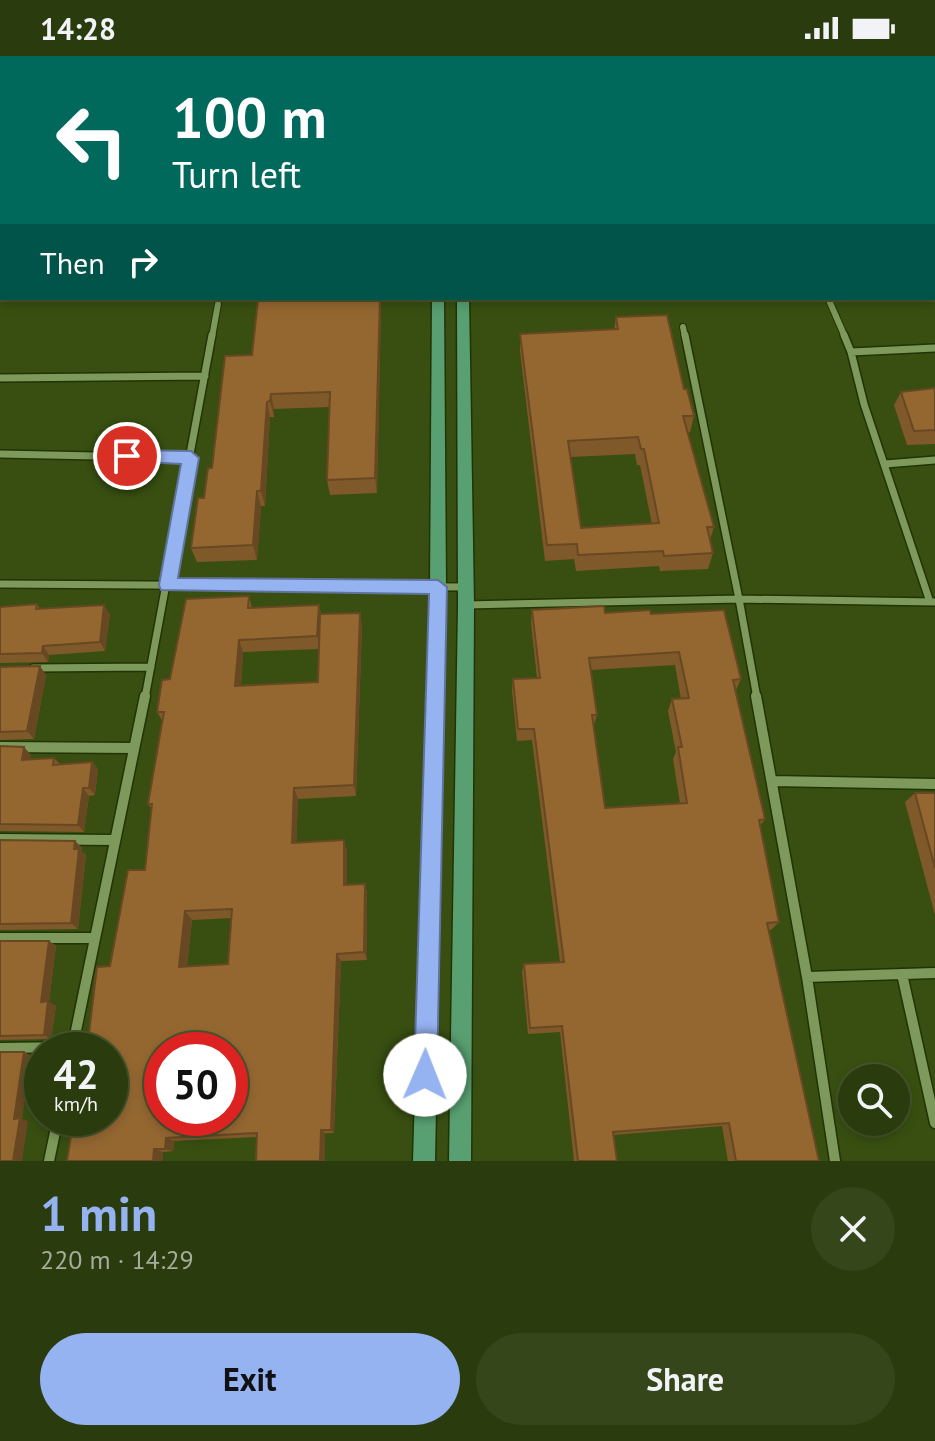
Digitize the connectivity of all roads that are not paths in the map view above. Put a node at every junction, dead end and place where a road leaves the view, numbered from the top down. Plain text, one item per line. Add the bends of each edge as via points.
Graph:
1 (438, 300) edge
2 (463, 300) edge
3 (829, 300) edge
4 (218, 304) dead end
5 (683, 327) dead end
6 (935, 348) edge
7 (851, 352) junction
8 (205, 376) junction
9 (0, 378) edge
10 (0, 454) edge
11 (191, 458) junction
12 (935, 460) edge
13 (885, 464) junction
14 (0, 584) edge
15 (168, 585) junction
16 (438, 587) junction
17 (466, 596) junction
18 (739, 599) junction
19 (932, 602) edge
20 (151, 667) junction
21 (15, 669) edge
22 (0, 747) edge
23 (134, 748) junction
24 (772, 781) junction
25 (935, 784) edge
26 (0, 839) edge
27 (115, 840) junction
28 (0, 938) edge
29 (95, 938) junction
30 (935, 973) edge
31 (902, 974) junction
32 (807, 977) junction
33 (76, 1032) edge
34 (0, 1048) edge
35 (24, 1048) edge
36 (935, 1123) edge
37 (54, 1136) edge
38 (49, 1161) edge
39 (424, 1161) edge
40 (460, 1161) edge
41 (835, 1161) edge

1 - 16 main road
2 - 17 main road
3 - 7 street
4 - 8 street
5 - 18 street
6 - 7 street
7 - 13 street
8 - 9 street
8 - 11 street
10 - 11 street
11 - 15 street
12 - 13 street
13 - 19 street
14 - 15 street
15 - 16 street
15 - 20 street
16 - 17 street
16 - 39 main road
17 - 18 street
17 - 40 main road
18 - 19 street
18 - 24 street
20 - 21 street
20 - 23 street
22 - 23 street
23 - 27 street
24 - 25 street
24 - 32 street
26 - 27 street
27 - 29 street
28 - 29 street
29 - 33 street
30 - 31 street
31 - 32 street
31 - 36 street
32 - 41 street
34 - 35 street
37 - 38 street

